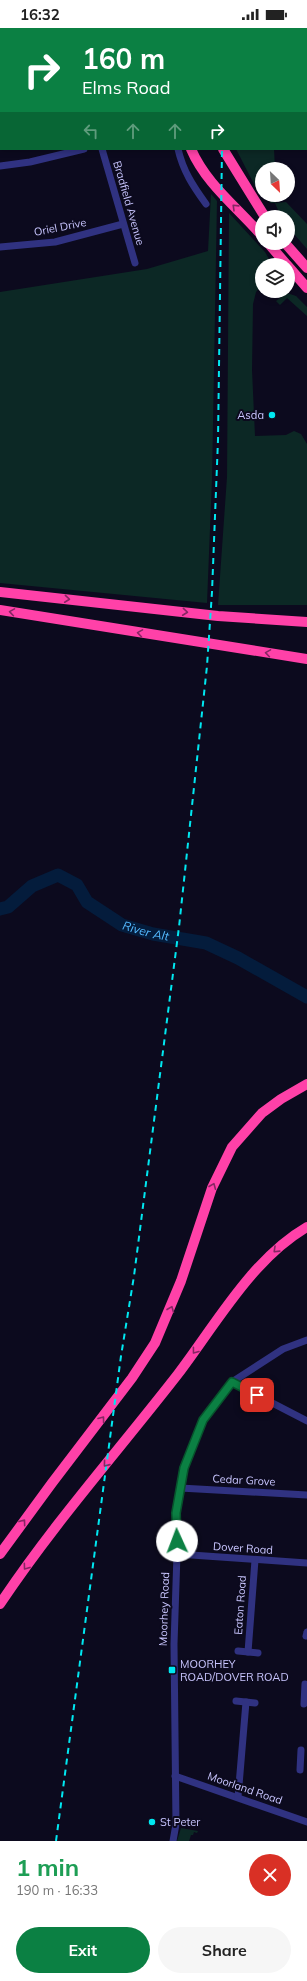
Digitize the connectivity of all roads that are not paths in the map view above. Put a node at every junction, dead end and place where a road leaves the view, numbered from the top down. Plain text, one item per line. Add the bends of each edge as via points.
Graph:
1 (80, 150) edge
2 (102, 150) edge
3 (178, 150) edge
4 (191, 150) edge
5 (224, 150) edge
6 (0, 166) edge
7 (206, 204) dead end
8 (261, 210) edge
9 (123, 224) junction
10 (255, 229) edge
11 (0, 248) edge
12 (274, 250) edge
13 (291, 250) edge
14 (280, 258) edge
15 (135, 263) dead end
16 (307, 268) edge
17 (295, 275) edge
18 (307, 288) edge
19 (0, 592) edge
20 (0, 610) edge
21 (307, 622) edge
22 (307, 659) edge
23 (307, 1084) edge
24 (307, 1227) edge
25 (307, 1340) edge
26 (232, 1382) junction
27 (307, 1421) edge
28 (180, 1488) junction
29 (307, 1495) edge
30 (0, 1554) edge
31 (177, 1554) junction
32 (255, 1560) junction
33 (307, 1563) edge
34 (0, 1604) edge
35 (238, 1651) dead end
36 (248, 1652) junction
37 (258, 1653) dead end
38 (305, 1684) dead end
39 (306, 1694) edge
40 (236, 1701) dead end
41 (246, 1702) junction
42 (255, 1703) dead end
43 (304, 1704) dead end
44 (301, 1750) dead end
45 (304, 1759) edge
46 (300, 1770) dead end
47 (176, 1776) junction
48 (238, 1797) junction
49 (307, 1822) edge
50 (172, 1841) edge

1 - 6 street
2 - 9 street, Bradfield Avenue
3 - 7 street via 192,185
10 -> 4 highway via 209,180
5 - 8 highway
9 - 11 street, Oriel Drive via 55,242
9 - 15 street, Bradfield Avenue
12 - 14 highway
13 - 16 highway
17 - 18 highway
19 -> 21 highway via 218,616
22 -> 20 highway
30 -> 23 highway via 132,1378 155,1343 181,1282 212,1188 232,1147 262,1113
24 -> 34 highway via 282,1244 249,1280 178,1374 74,1503
25 - 26 street, Moorhey Road via 284,1349
26 - 27 street
26 - 28 street, Moorhey Road via 203,1420 184,1468
28 - 29 street, Cedar Grove
28 - 31 street, Moorhey Road via 176,1513
31 - 32 street, Dover Road
31 - 47 street, Moorhey Road via 174,1644
32 - 33 street, Dover Road
32 - 36 street, Eaton Road
35 - 36 street, Eaton Road
36 - 37 street, Eaton Road
38 - 39 street
39 - 43 street
40 - 41 street
41 - 42 street
41 - 48 street
44 - 45 street
45 - 46 street
47 - 48 street, Moorland Road
47 - 50 street, Moorhey Road via 176,1824
48 - 49 street, Moorland Road

